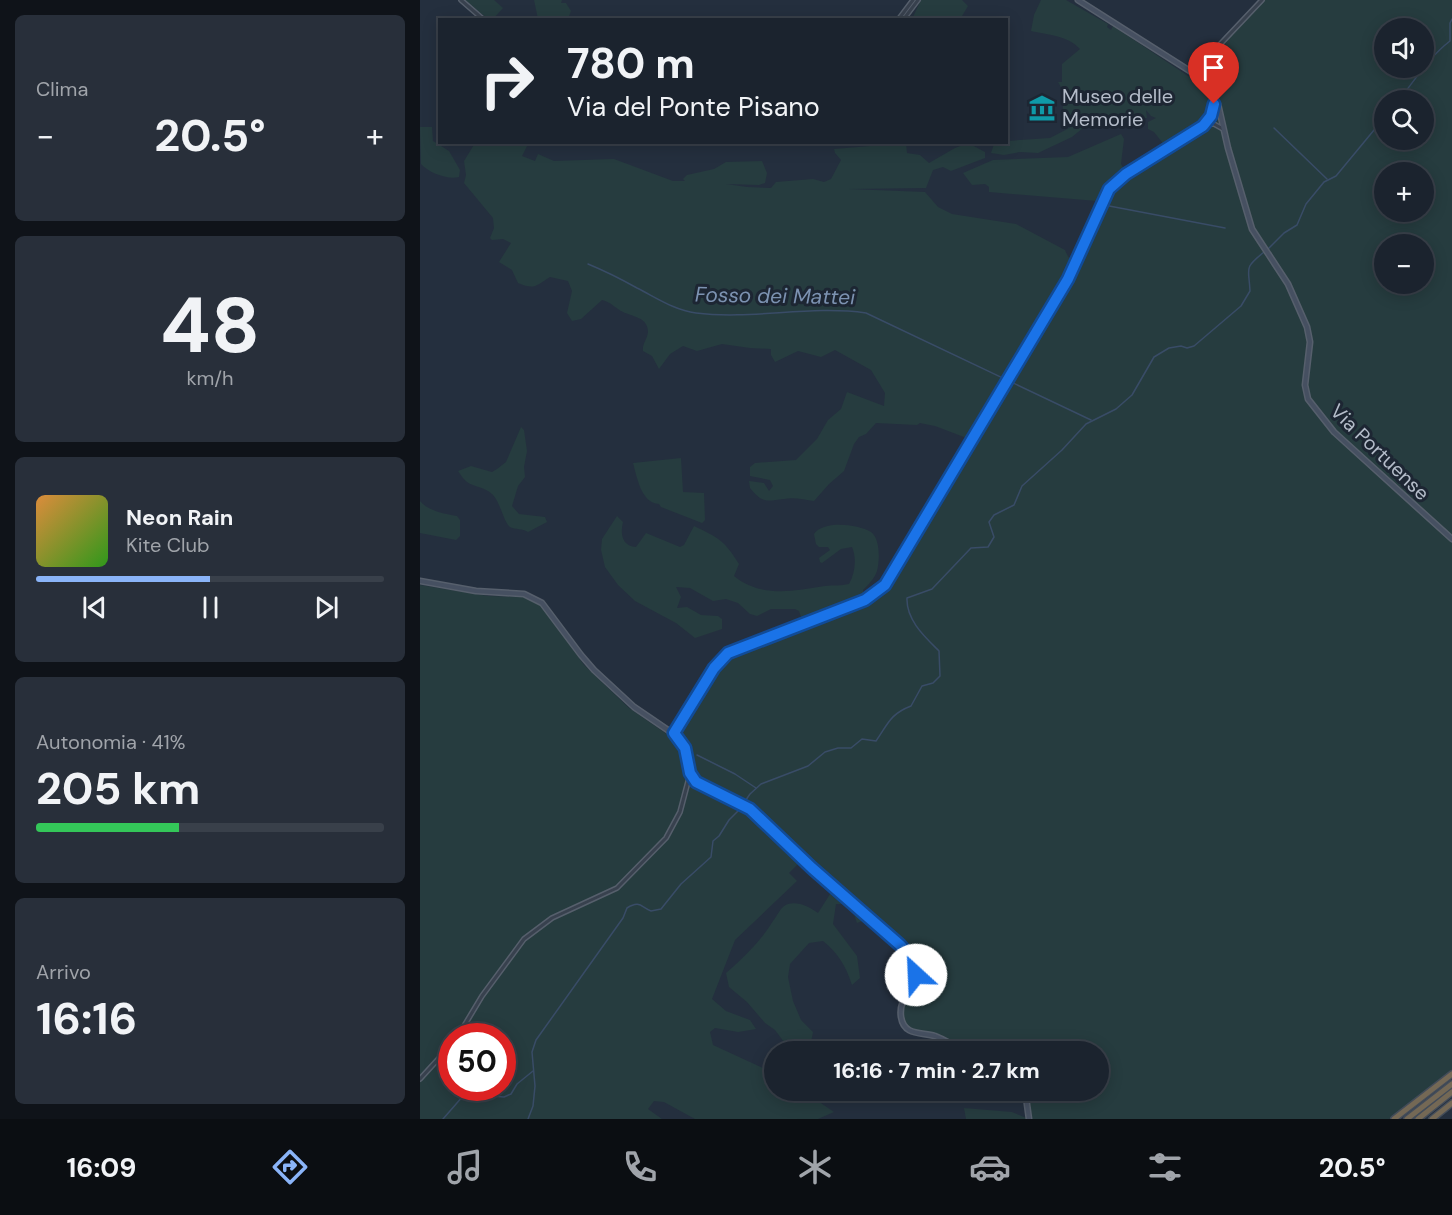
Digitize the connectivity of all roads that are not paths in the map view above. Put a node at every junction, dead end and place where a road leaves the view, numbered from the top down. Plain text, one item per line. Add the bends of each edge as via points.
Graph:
1 (461, 0) edge
2 (913, 0) edge
3 (918, 0) edge
4 (1078, 0) edge
5 (1262, 0) edge
6 (482, 18) edge
7 (900, 18) edge
8 (904, 18) edge
9 (1193, 73) junction
10 (1215, 98) junction
11 (1205, 124) junction
12 (1224, 129) junction
13 (1452, 539) edge
14 (420, 581) edge
15 (674, 733) junction
16 (690, 773) junction
17 (466, 1023) edge
18 (944, 1041) edge
19 (438, 1059) edge
20 (1452, 1074) edge
21 (420, 1079) edge
22 (1452, 1084) edge
23 (1452, 1092) edge
24 (1027, 1101) edge
25 (1452, 1103) edge
26 (1029, 1119) edge
27 (1394, 1119) edge
28 (1407, 1119) edge
29 (1418, 1119) edge
30 (1432, 1119) edge

1 - 6 street
2 - 7 street
3 - 8 street
4 - 9 main road, Via Portuense
5 - 9 street
9 - 10 main road, Via Portuense
10 - 11 street
10 - 12 main road, Via Portuense
11 - 12 street
11 - 15 street via 1109,189 1068,279 885,585 865,600 728,653 714,668
12 - 13 main road, Via Portuense via 1246,211 1260,243 1288,284 1309,333 1305,385 1310,402 1334,432
14 - 15 main road via 524,594 538,600 597,673 630,704
15 - 16 main road via 685,748
16 - 17 street via 680,812 666,838 617,888 552,918 524,939
16 - 18 main road via 701,786 747,807 912,958 916,978 904,999 902,1019 915,1034
19 - 21 street
20 - 27 highway
22 - 28 highway
23 - 29 highway
24 - 26 main road
25 - 30 highway

